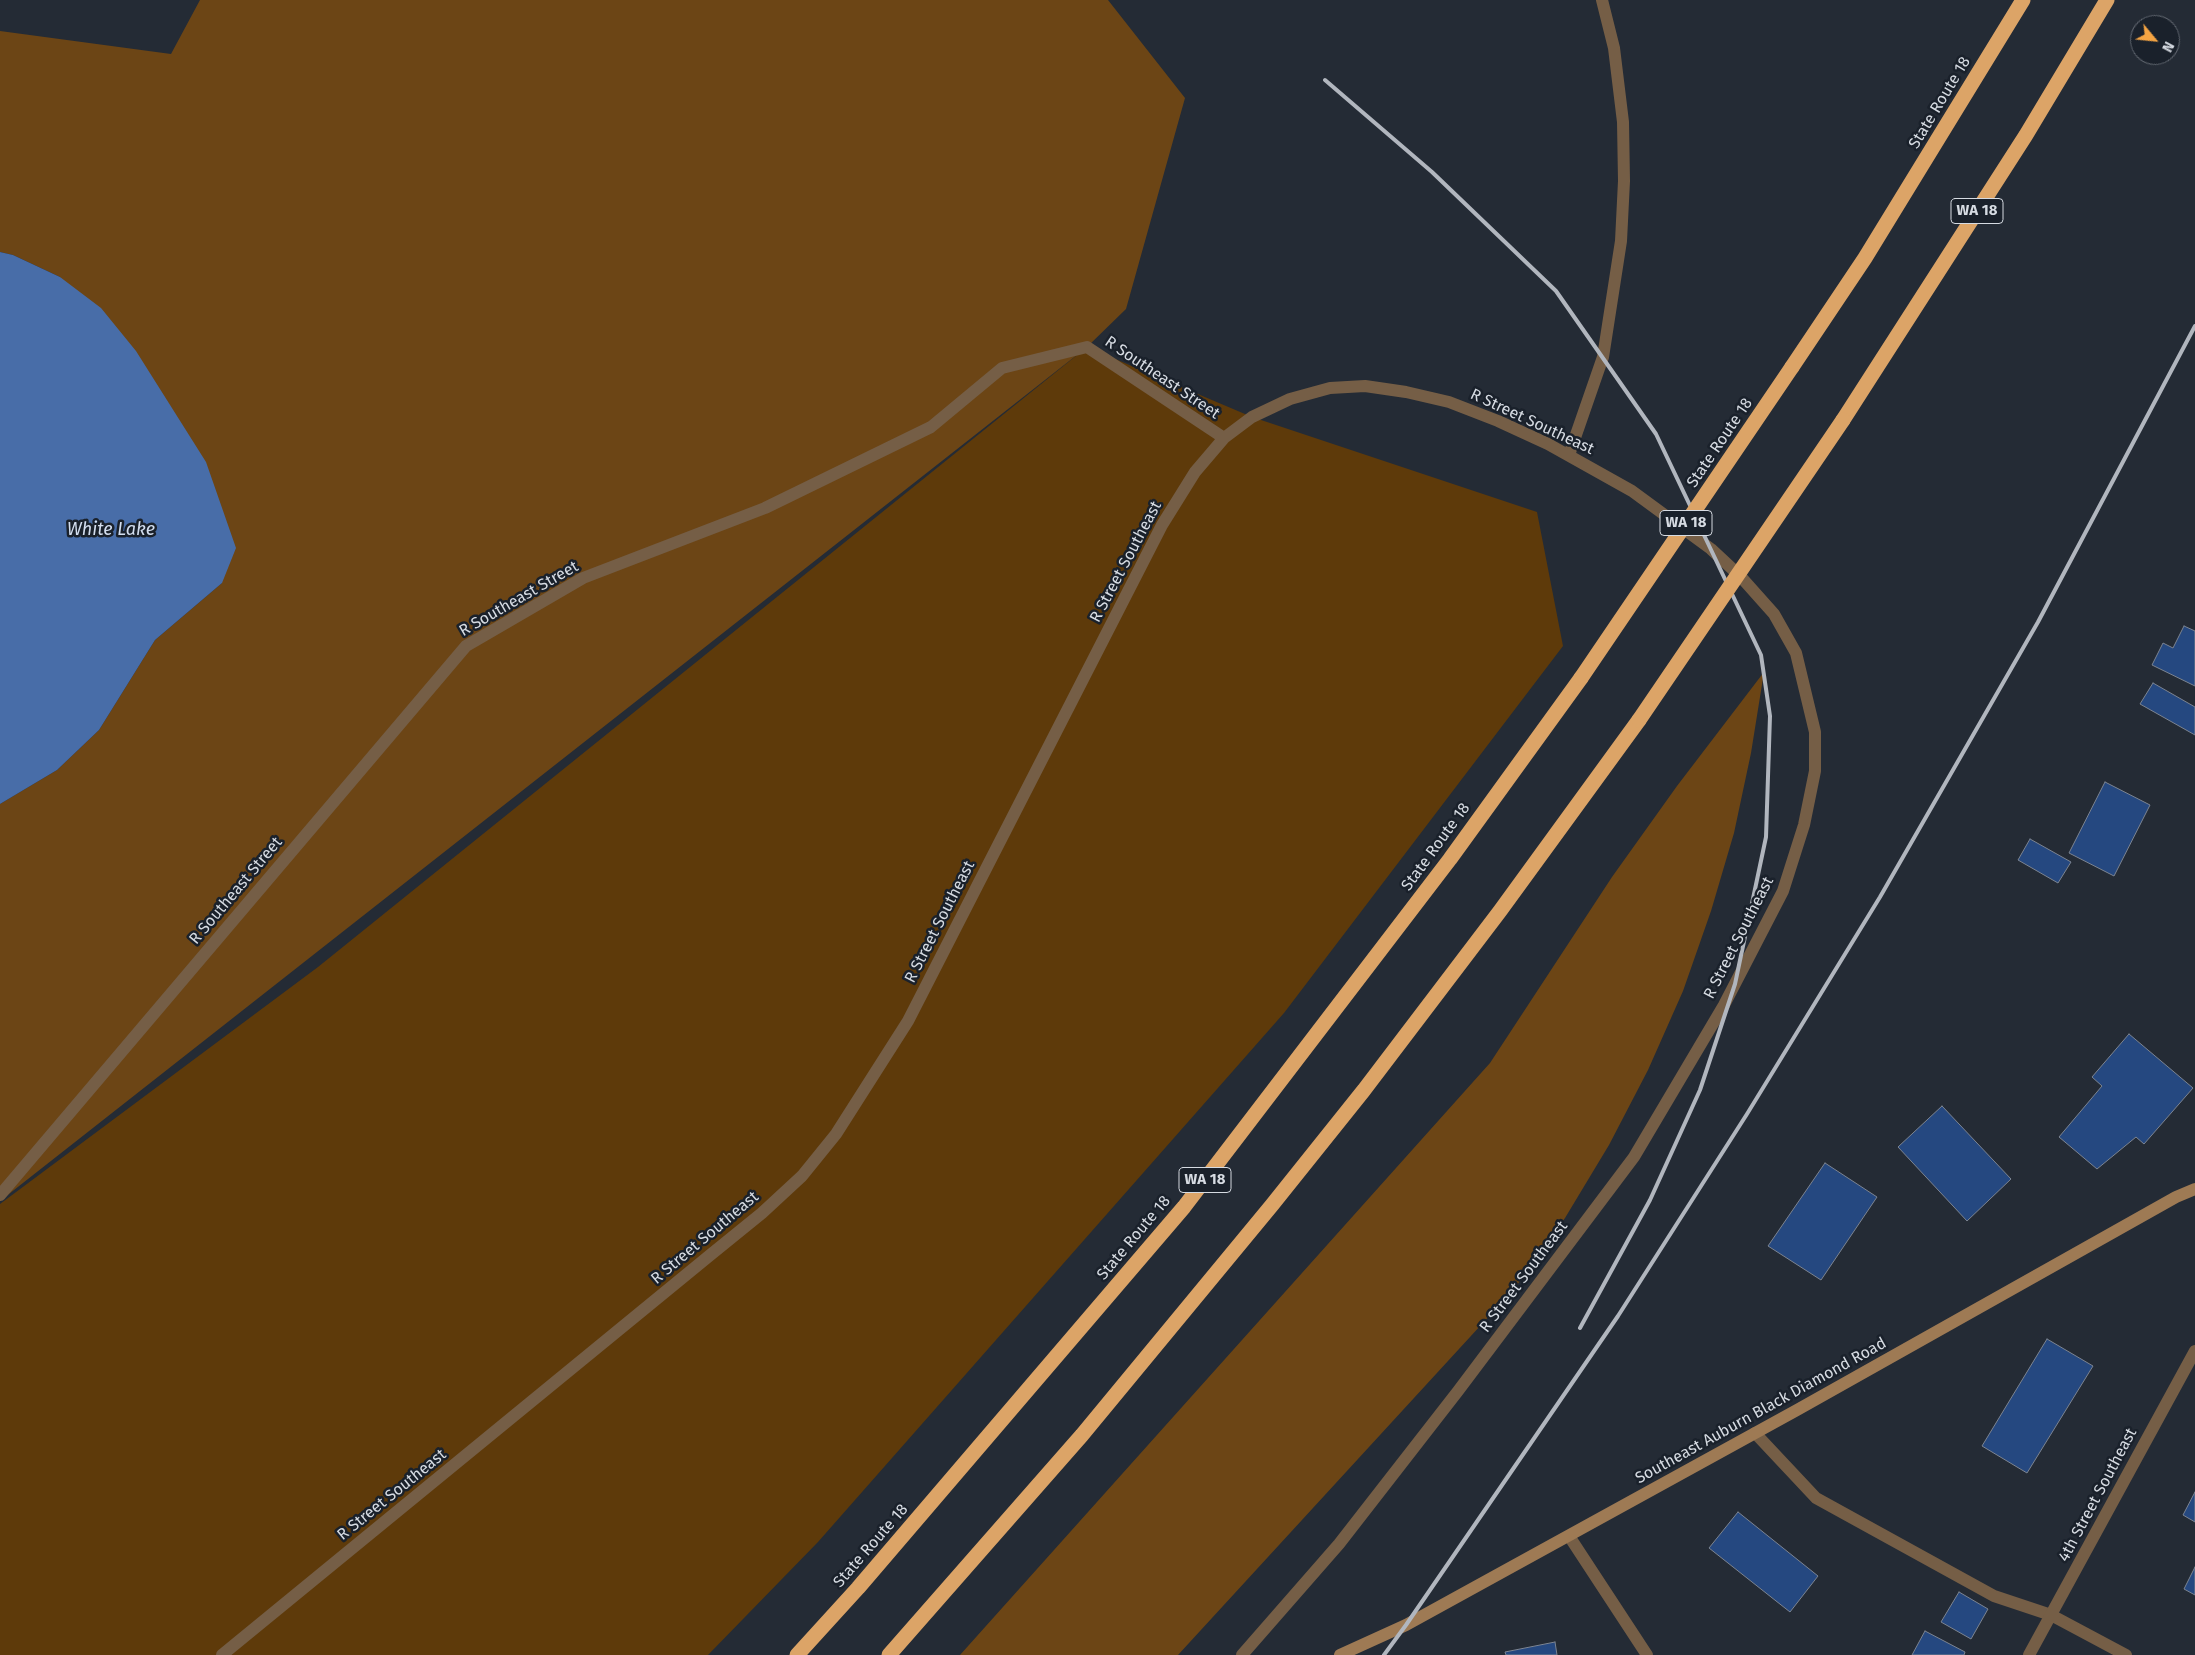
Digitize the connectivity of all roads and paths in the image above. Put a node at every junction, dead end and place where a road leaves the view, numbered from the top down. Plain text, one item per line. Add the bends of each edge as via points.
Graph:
1 (1602, 0) edge
2 (2023, 0) edge
3 (2107, 0) edge
4 (1224, 438) junction
5 (1569, 455) junction
6 (2195, 1189) edge
7 (0, 1195) edge
8 (2195, 1351) edge
9 (1755, 1433) junction
10 (1569, 1536) junction
11 (2052, 1615) junction
12 (222, 1655) edge
13 (797, 1655) edge
14 (889, 1655) edge
15 (1242, 1655) edge
16 (1340, 1655) edge
17 (1647, 1655) edge
18 (2029, 1655) edge
19 (2126, 1655) edge

1 - 5 street via 1614,48 1624,122 1621,241 1602,357
2 - 13 highway, State Route 18 / WA 18, bridge via 1865,258 1792,368 1580,678 1450,859 1184,1207
3 - 14 highway, WA 18, bridge via 2026,135 1843,420 1639,720 1500,911 1272,1205 1082,1435
4 - 5 street, R Street Southeast via 1252,417 1290,398 1330,388 1365,386 1449,402
4 - 7 street, R Southeast Street via 1087,348 1002,368 931,427 765,508 583,578 466,646
4 - 12 street, R Street Southeast via 1195,472 1162,525 908,1021 836,1134 802,1176 747,1226
5 - 15 street, R Street Southeast via 1668,515 1717,554 1774,614 1796,654 1816,732 1815,771 1804,826 1783,891 1724,1005 1634,1157 1339,1544
6 - 9 main road, Southeast Auburn Black Diamond Road
8 - 11 street, 4th Street Southeast
9 - 10 main road, Southeast Auburn Black Diamond Road
9 - 11 street via 1816,1498 1994,1596
10 - 16 main road, Southeast Auburn Black Diamond Road via 1406,1625
10 - 17 street
11 - 18 street, 4th Street Southeast
11 - 19 street

